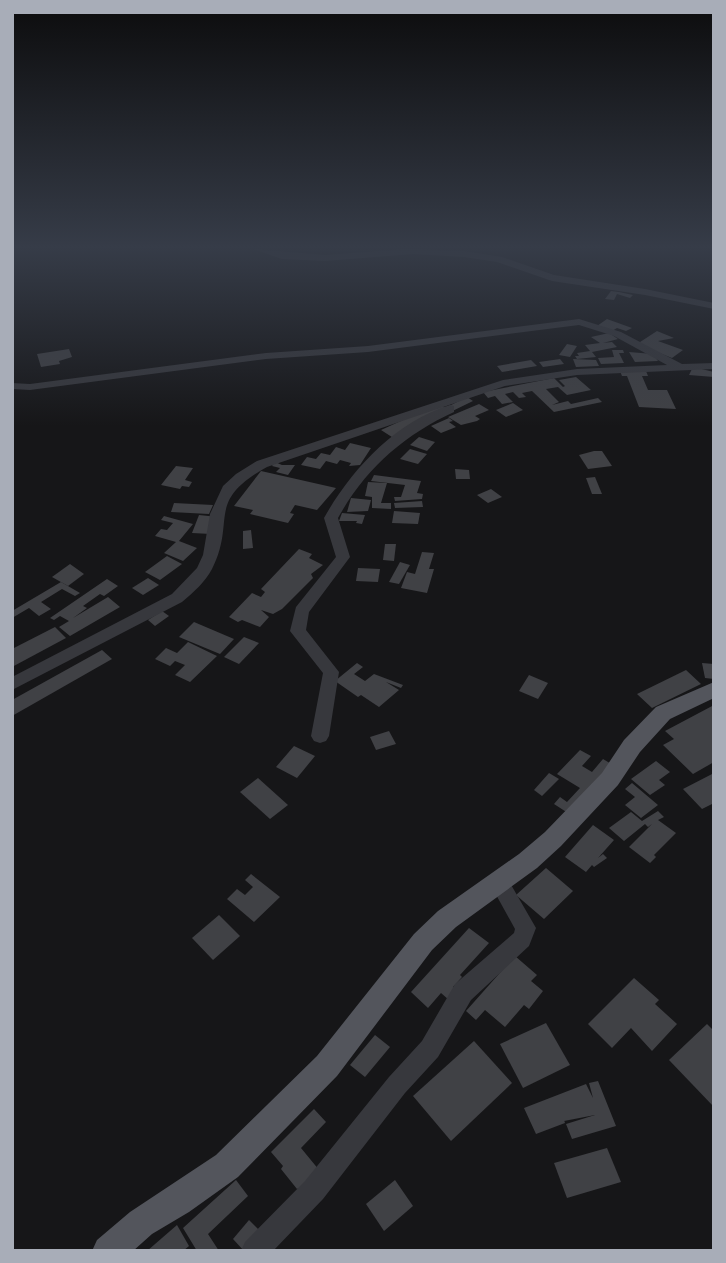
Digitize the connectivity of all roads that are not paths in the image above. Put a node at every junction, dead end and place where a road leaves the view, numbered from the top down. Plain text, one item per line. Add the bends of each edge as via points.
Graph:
1 (678, 366) junction
2 (714, 366) edge
3 (12, 386) edge
4 (476, 392) junction
5 (12, 684) edge
6 (714, 689) edge
7 (320, 736) dead end
8 (499, 882) junction
9 (108, 1251) edge
10 (254, 1251) edge

1 - 2 street
1 - 3 street via 632,341 579,322
1 - 4 street via 539,377
4 - 5 street via 337,437 241,475 223,498 206,570 193,586
4 - 7 street via 479,397 433,416 391,444 344,491 331,518 343,557 301,611 298,631 331,673
6 - 8 main road via 663,713 580,813
8 - 9 main road via 423,942 327,1066 227,1166 141,1223
8 - 10 street via 526,928 522,939 463,992 430,1049 313,1190

